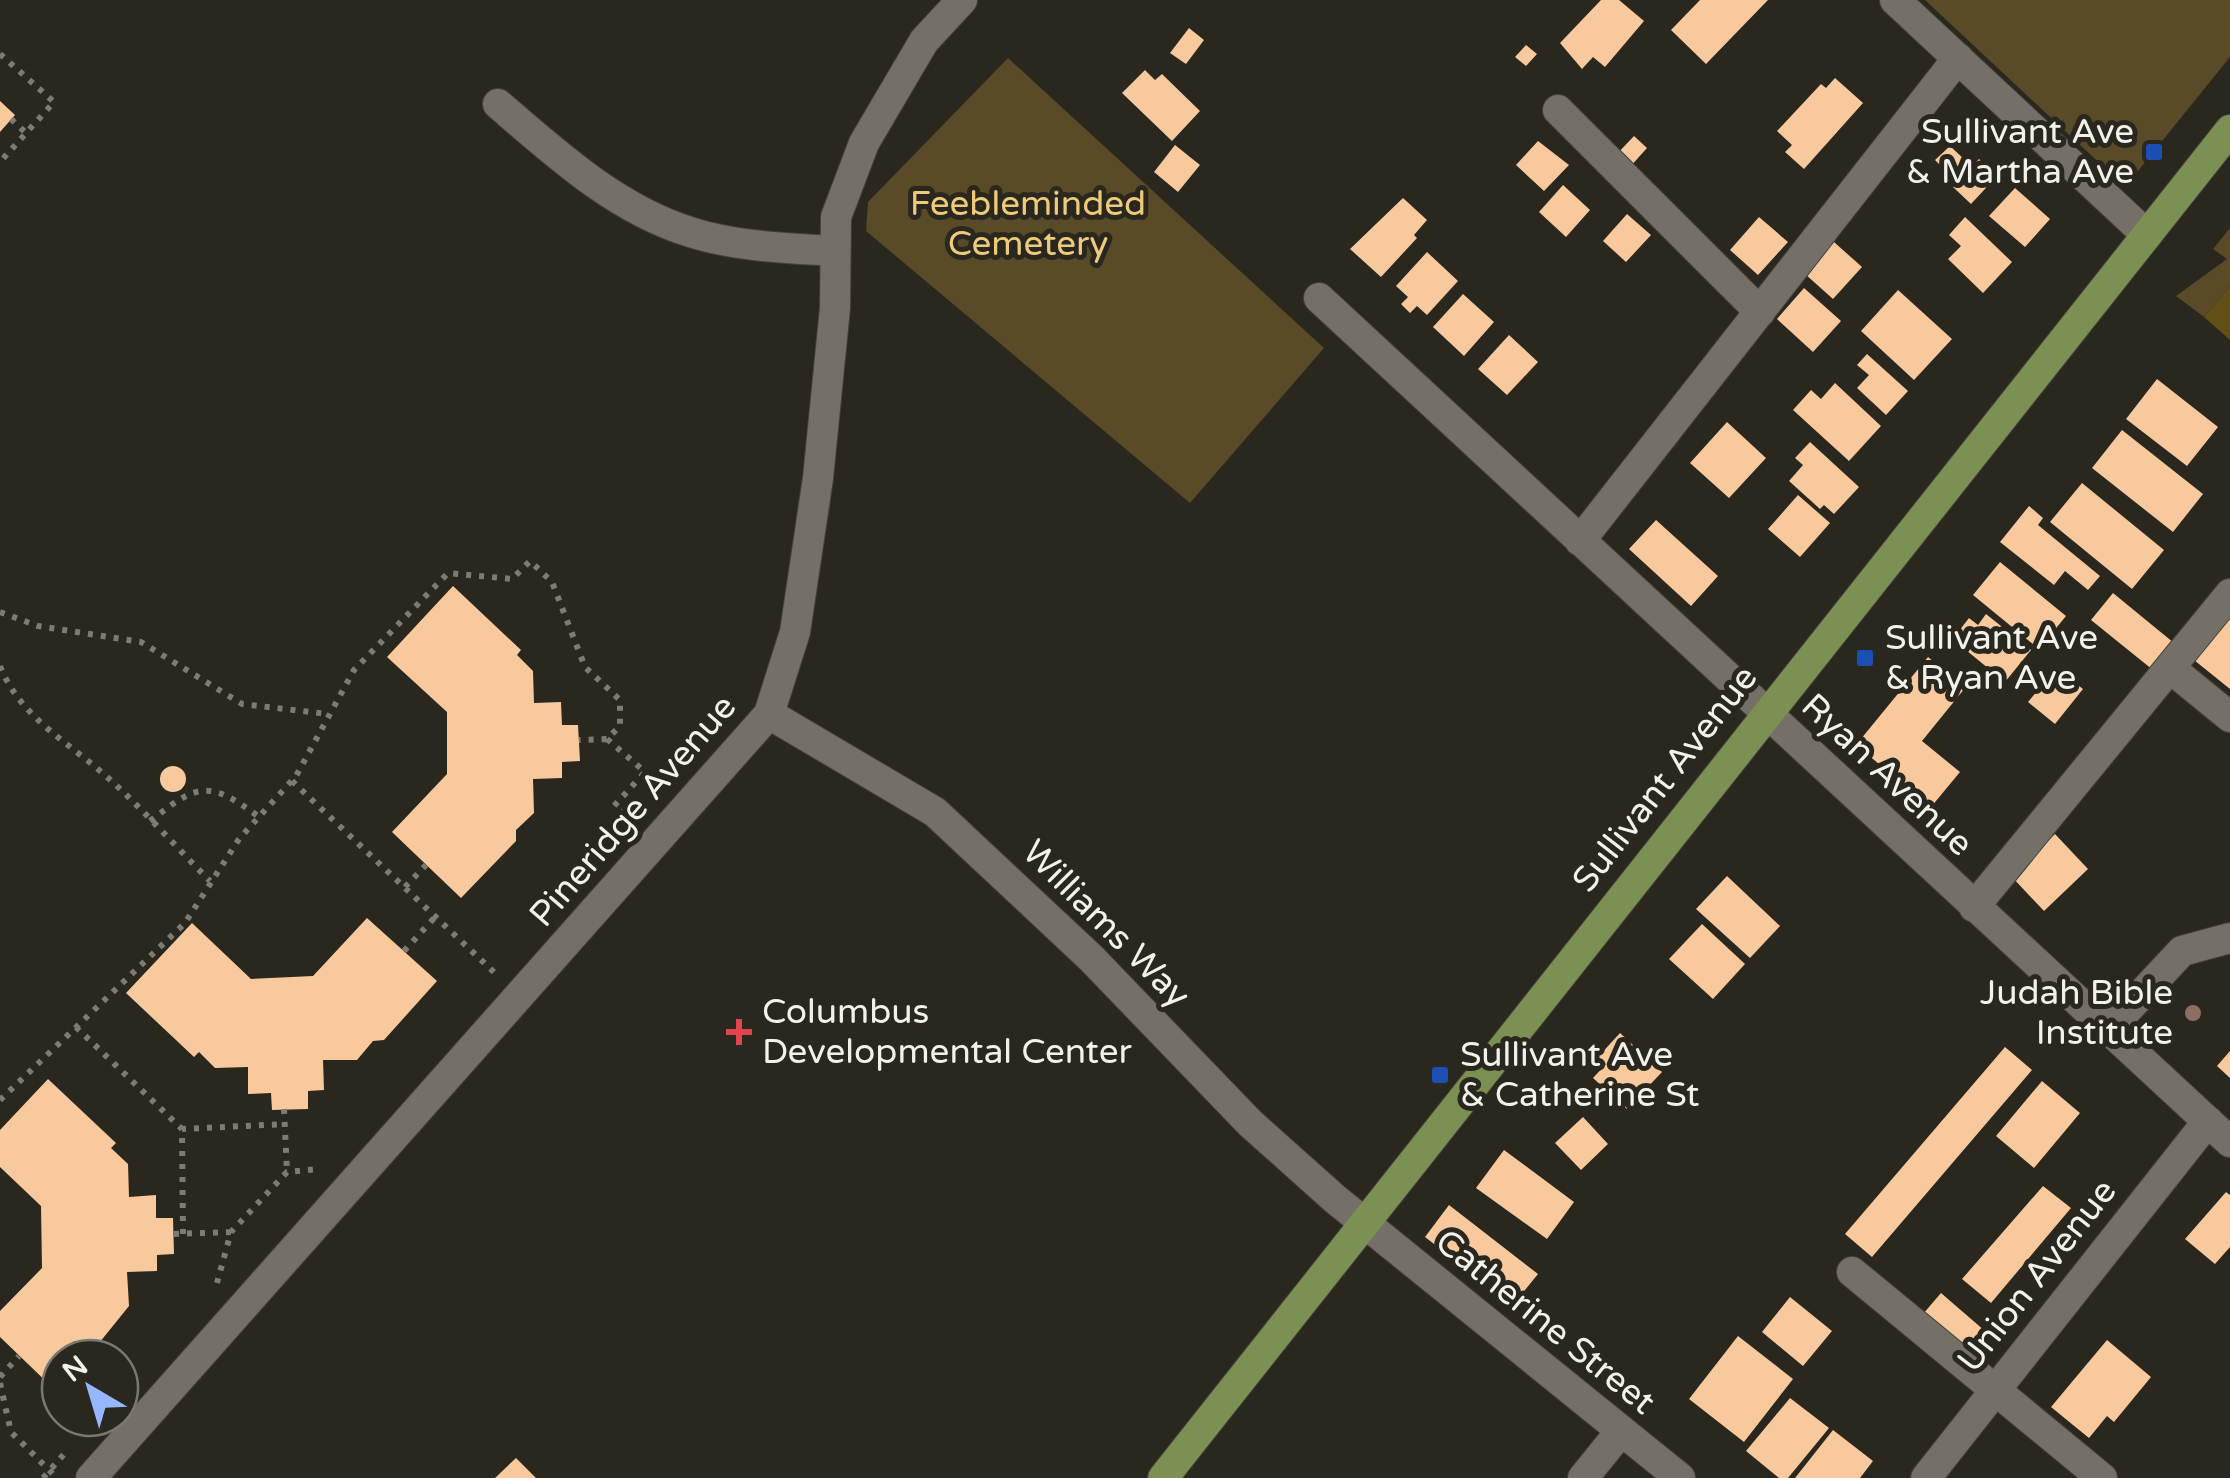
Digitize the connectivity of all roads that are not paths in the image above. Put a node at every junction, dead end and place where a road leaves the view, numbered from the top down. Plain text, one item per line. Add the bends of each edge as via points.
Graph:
1 (962, 0) edge
2 (1895, 0) edge
3 (1958, 58) junction
4 (498, 104) dead end
5 (1558, 110) dead end
6 (2230, 130) edge
7 (2147, 235) junction
8 (835, 251) junction
9 (1318, 298) dead end
10 (1760, 312) junction
11 (1580, 541) junction
12 (2230, 594) edge
13 (2170, 668) junction
14 (1765, 712) junction
15 (769, 714) junction
16 (2230, 717) edge
17 (1974, 907) junction
18 (2230, 938) edge
19 (2108, 1030) junction
20 (2219, 1132) edge
21 (1363, 1224) junction
22 (1852, 1272) dead end
23 (1995, 1390) junction
24 (1621, 1431) junction
25 (91, 1478) edge
26 (1162, 1478) edge
27 (1583, 1478) edge
28 (1680, 1478) edge
29 (1926, 1478) edge
30 (2102, 1478) edge

1 - 8 street, Pineridge Avenue via 924,42 864,143 836,217
2 - 3 street
3 - 7 street
3 - 10 street
4 - 8 street via 566,162 688,232 745,245
5 - 10 street
6 - 7 main road, Sullivant Avenue
7 - 14 main road, Sullivant Avenue
8 - 15 street, Pineridge Avenue via 818,478 795,632
9 - 11 street, Ryan Avenue
10 - 11 street
11 - 14 street, Ryan Avenue
12 - 13 street
13 - 16 street
13 - 17 street
14 - 17 street, Ryan Avenue
14 - 21 main road, Sullivant Avenue
15 - 21 street, Williams Way via 935,812 1091,958 1250,1123
15 - 25 street, Pineridge Avenue
17 - 19 street, Ryan Avenue
18 - 19 street via 2182,951
19 - 20 street, Ryan Avenue
20 - 23 street, Union Avenue
21 - 24 street, Catherine Street
21 - 26 main road, Sullivant Avenue
22 - 23 street
23 - 29 street, Union Avenue
23 - 30 street
24 - 27 street
24 - 28 street, Catherine Street

